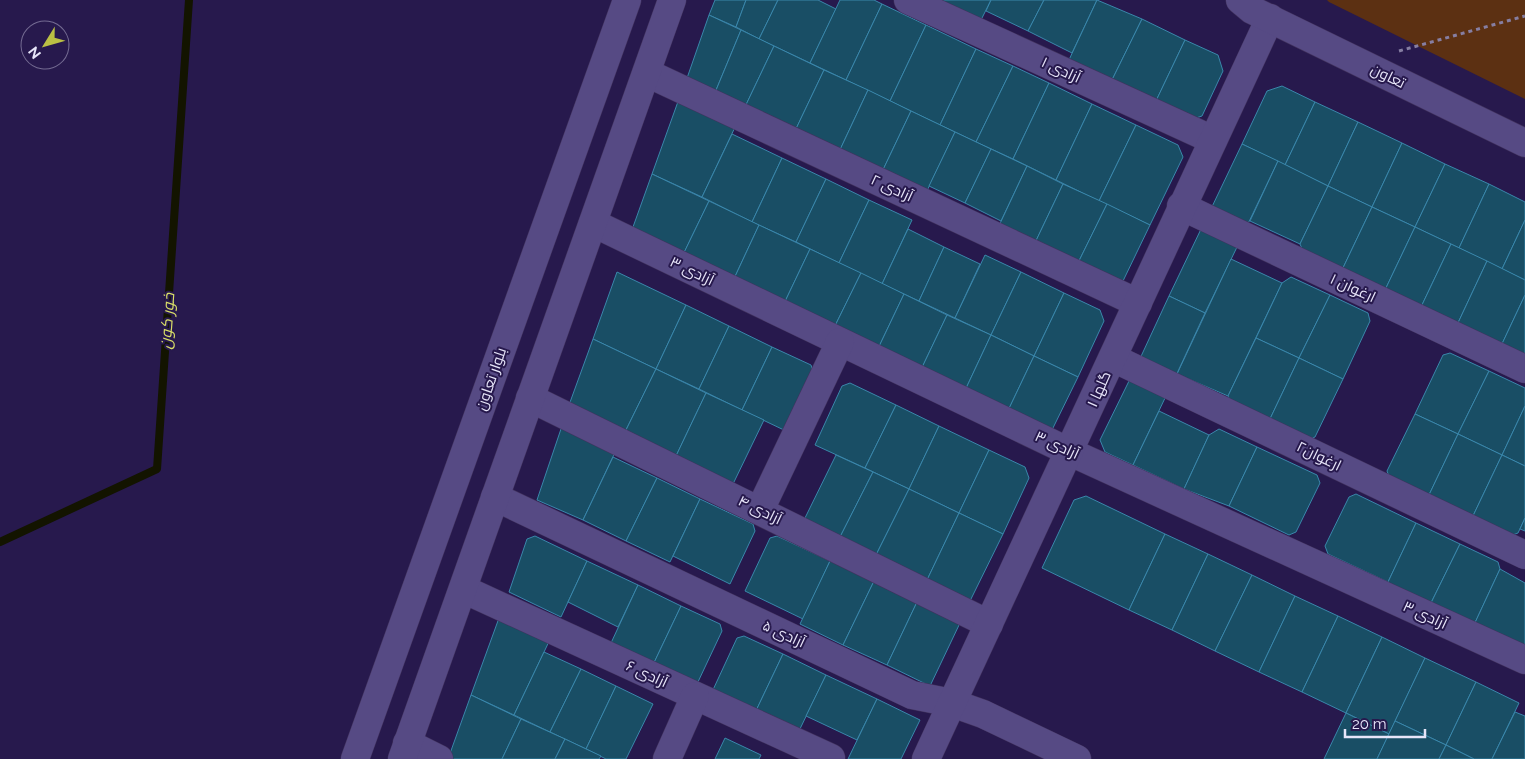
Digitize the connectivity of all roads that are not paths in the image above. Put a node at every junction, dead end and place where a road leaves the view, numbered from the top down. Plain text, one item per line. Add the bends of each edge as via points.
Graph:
1 (627, 0) edge
2 (672, 0) edge
3 (908, 0) edge
4 (1248, 6) edge
5 (647, 73) junction
6 (1213, 140) junction
7 (1525, 143) edge
8 (1181, 206) junction
9 (593, 223) junction
10 (1138, 302) junction
11 (840, 342) junction
12 (1113, 358) junction
13 (1525, 369) edge
14 (530, 398) junction
15 (1070, 452) junction
16 (495, 497) junction
17 (760, 510) junction
18 (1525, 555) edge
19 (462, 589) junction
20 (989, 624) junction
21 (1525, 660) edge
22 (695, 696) junction
23 (952, 703) junction
24 (404, 751) edge
25 (832, 758) edge
26 (355, 759) edge
27 (440, 759) edge
28 (666, 759) edge
29 (926, 759) edge
30 (1077, 759) edge

1 - 26 street, بلوار تعاون
2 - 5 street
3 - 6 street, آزادی ۱
4 - 6 street, گلها ۱
4 - 7 street, تعاون
5 - 9 street
5 - 10 street, آزادی ۲
6 - 8 street, گلها ۱
8 - 10 street, گلها ۱
8 - 13 street, ارغوان ۱
9 - 11 street, آزادی ۳
9 - 14 street
10 - 12 street, گلها ۱
11 - 15 street, آزادی ۳
11 - 17 street
12 - 15 street, گلها ۱
12 - 18 street, ارغوان۲
14 - 16 street
14 - 17 street, آزادی ۴
15 - 20 street, گلها ۱
15 - 21 street, آزادی ۳
16 - 19 street
16 - 23 street, آزادی ۵ via 912,695
17 - 20 street, آزادی ۴
19 - 22 street, آزادی ۶
19 - 24 street
20 - 23 street, گلها ۱
22 - 25 street, آزادی ۶
22 - 28 street
23 - 29 street, گلها ۱
23 - 30 street, آزادی ۵ via 983,714
24 - 27 street

